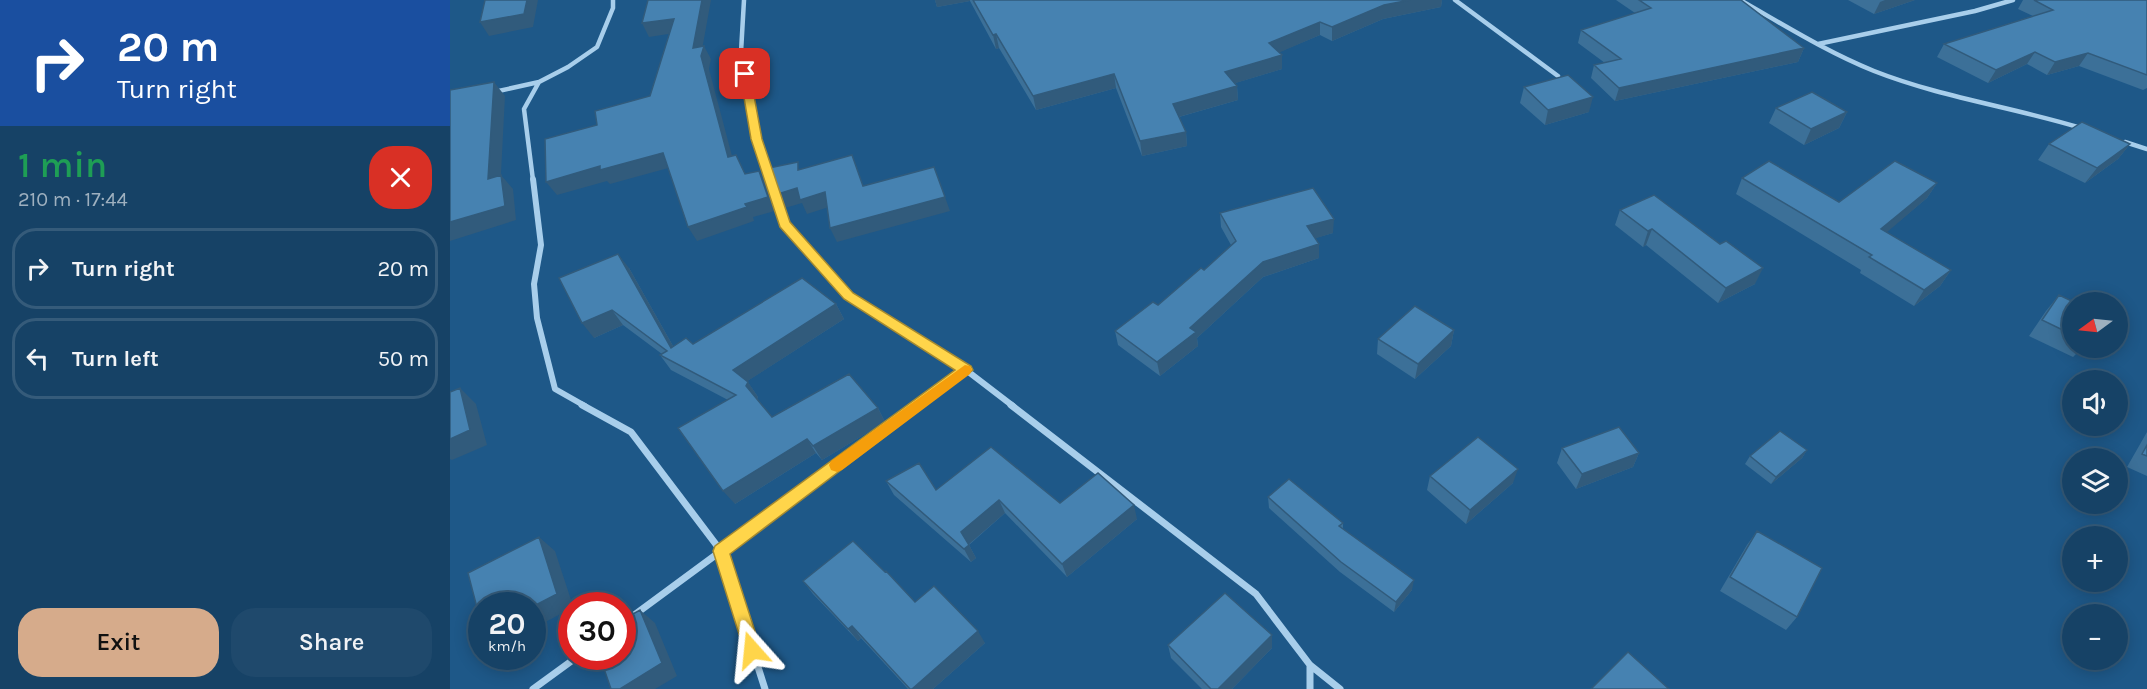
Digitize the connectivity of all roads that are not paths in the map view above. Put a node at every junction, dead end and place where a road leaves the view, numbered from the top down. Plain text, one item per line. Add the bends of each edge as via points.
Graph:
1 (614, 0) edge
2 (744, 0) edge
3 (1455, 0) edge
4 (1740, 0) edge
5 (2013, 0) edge
6 (1817, 45) junction
7 (1558, 76) edge
8 (539, 82) junction
9 (484, 95) edge
10 (2092, 131) edge
11 (2114, 139) edge
12 (2147, 150) edge
13 (966, 370) junction
14 (721, 551) junction
15 (636, 614) edge
16 (1310, 665) junction
17 (559, 670) edge
18 (533, 689) edge
19 (765, 689) edge
20 (1310, 689) edge
21 (1340, 689) edge

1 - 8 street via 597,46
2 - 13 street via 741,52 757,139 784,224 849,296
3 - 7 street
4 - 6 street
5 - 6 street
6 - 10 street via 1913,84 2036,113
8 - 9 street
8 - 14 street via 524,109 542,245 534,284 537,318 555,389 631,432
11 - 12 street
13 - 14 street
13 - 16 street via 1256,594
14 - 15 street
14 - 19 street
16 - 20 street
16 - 21 street
17 - 18 street

